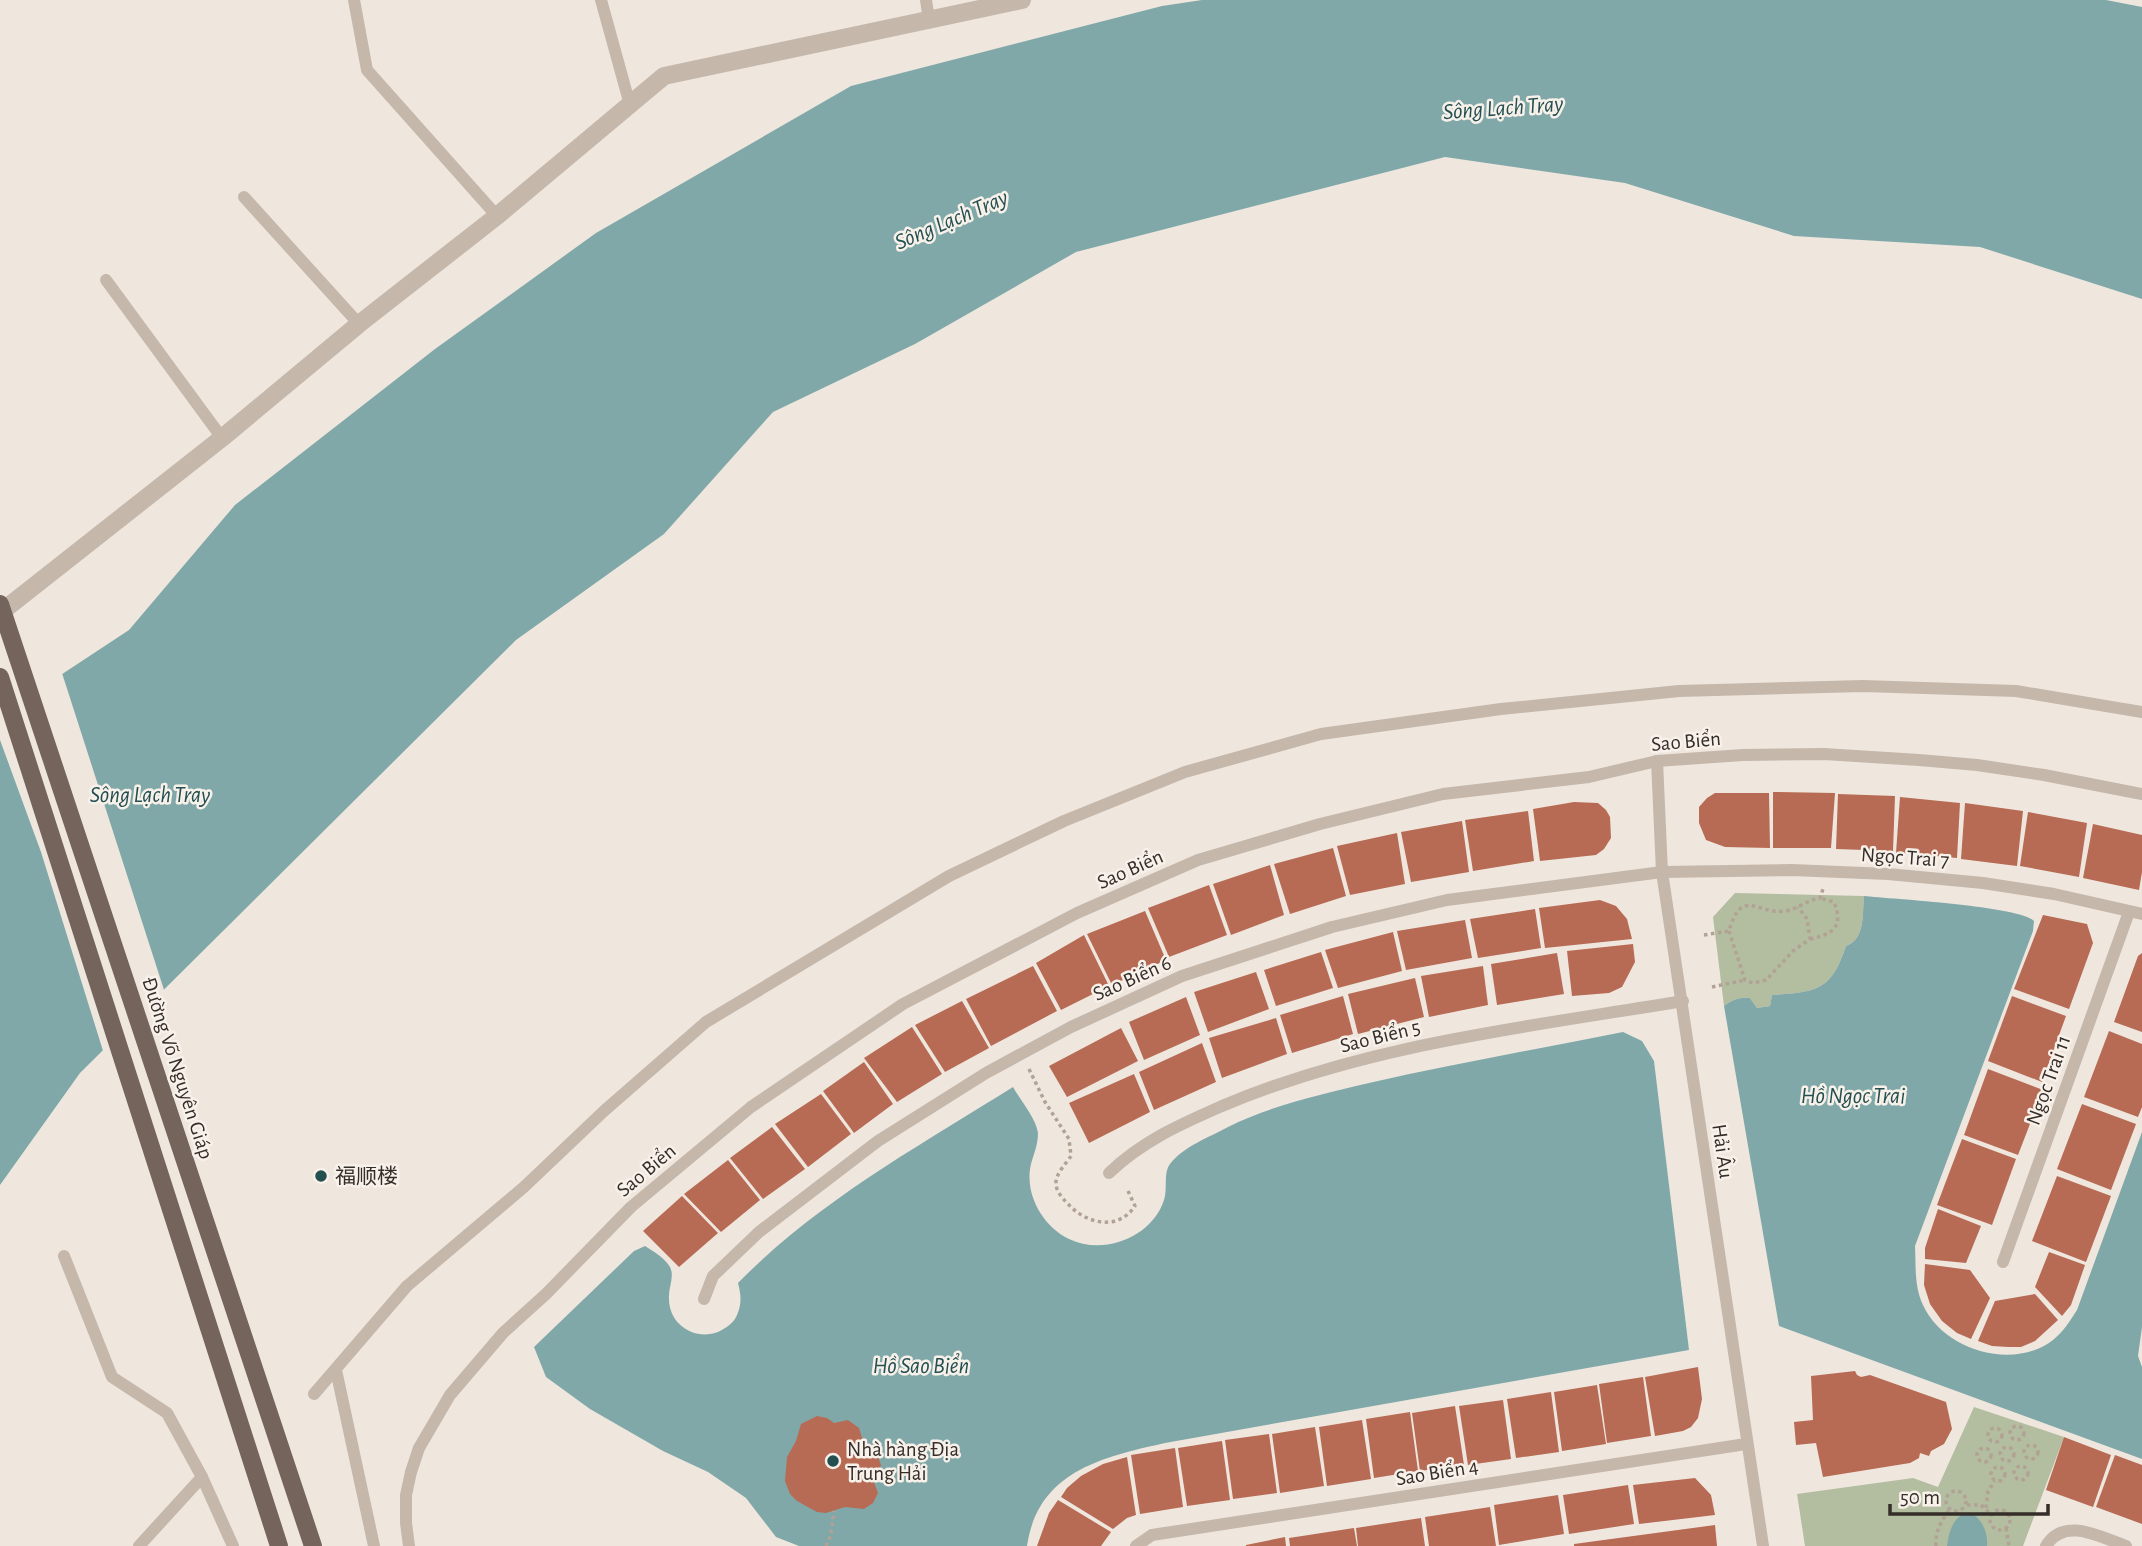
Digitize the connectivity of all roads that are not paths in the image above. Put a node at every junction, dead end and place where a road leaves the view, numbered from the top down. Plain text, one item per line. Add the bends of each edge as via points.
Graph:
1 (354, 0) edge
2 (601, 0) edge
3 (926, 0) edge
4 (1022, 0) edge
5 (929, 20) junction
6 (630, 105) junction
7 (244, 197) dead end
8 (498, 216) junction
9 (106, 280) dead end
10 (359, 324) junction
11 (222, 438) junction
12 (0, 604) edge
13 (0, 613) edge
14 (0, 677) edge
15 (2142, 712) edge
16 (1657, 761) junction
17 (2142, 794) edge
18 (1662, 872) junction
19 (2136, 913) edge
20 (1683, 1001) junction
21 (1109, 1172) dead end
22 (64, 1256) dead end
23 (2003, 1262) dead end
24 (704, 1300) dead end
25 (336, 1370) junction
26 (314, 1394) dead end
27 (1746, 1444) junction
28 (202, 1477) junction
29 (139, 1546) edge
30 (233, 1546) edge
31 (279, 1546) edge
32 (313, 1546) edge
33 (374, 1546) edge
34 (410, 1546) edge
35 (1136, 1546) edge
36 (1763, 1546) edge
37 (2046, 1546) edge
38 (2126, 1546) edge

1 - 8 lane via 367,70
2 - 6 lane
3 - 5 lane
4 - 5 street
5 - 6 street via 664,76
6 - 8 street
7 - 10 lane
8 - 10 street
9 - 11 lane
10 - 11 street
11 - 13 street
12 - 32 main road, Đường Võ Nguyên Giáp, bridge
14 - 31 main road
15 - 25 lane via 2016,691 1863,686 1679,691 1321,734 1185,772 1064,821 949,876 706,1022 407,1286
16 - 17 lane, Sao Biển via 1824,754 1919,760 2044,775
16 - 18 lane, Hải Âu
16 - 34 lane, Sao Biển via 1589,777 1443,794 1198,860 1077,913 904,1004 751,1107 631,1207 503,1333 450,1395 419,1448 406,1495
18 - 19 lane, Ngọc Trai 7 via 1888,874 2054,894
18 - 20 lane, Hải Âu
18 - 24 lane, Sao Biển 6 via 1447,900 1332,927 1182,976 1021,1054 878,1141 724,1264 713,1276
19 - 23 lane, Ngọc Trai 11
20 - 21 lane, Sao Biển 5 via 1432,1043 1304,1076 1161,1134 1129,1153
20 - 27 lane, Hải Âu
22 - 28 lane via 112,1377 167,1413
25 - 26 lane
25 - 33 lane
27 - 35 lane, Sao Biển 4 via 1152,1535
27 - 36 lane, Hải Âu
28 - 29 lane
28 - 30 lane
37 - 38 lane via 2065,1530 2084,1531

